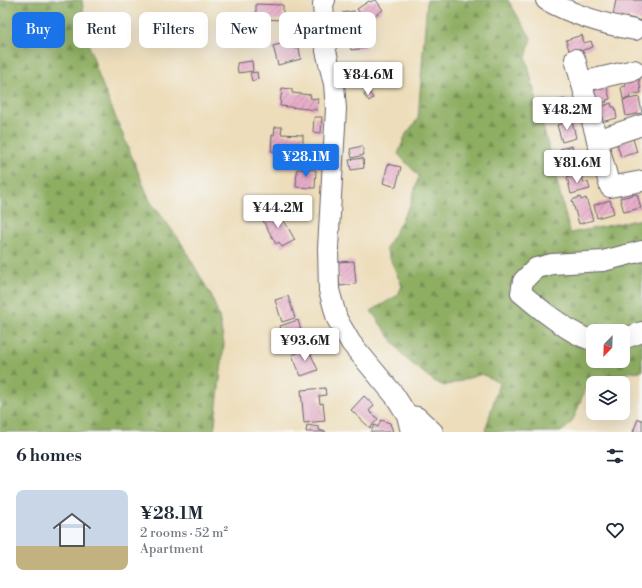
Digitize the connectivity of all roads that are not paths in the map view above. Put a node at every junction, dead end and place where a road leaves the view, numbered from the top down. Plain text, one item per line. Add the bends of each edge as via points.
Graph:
1 (325, 0) edge
2 (546, 0) edge
3 (635, 30) dead end
4 (575, 59) dead end
5 (634, 70) dead end
6 (581, 82) junction
7 (642, 125) edge
8 (596, 140) junction
9 (642, 181) edge
10 (642, 251) edge
11 (642, 332) edge
12 (630, 336) edge
13 (586, 337) edge
14 (409, 423) edge
15 (433, 432) edge

1 - 14 street via 323,4 326,51 334,84 336,109 328,248 329,290 337,319 351,343 395,396
2 - 3 street via 567,12 599,23
4 - 6 street
5 - 6 street
6 - 8 street
7 - 8 street
8 - 9 street via 610,187
10 - 13 street via 603,261 552,264 536,268 522,281 521,293
11 - 12 street
14 - 15 street via 417,417

